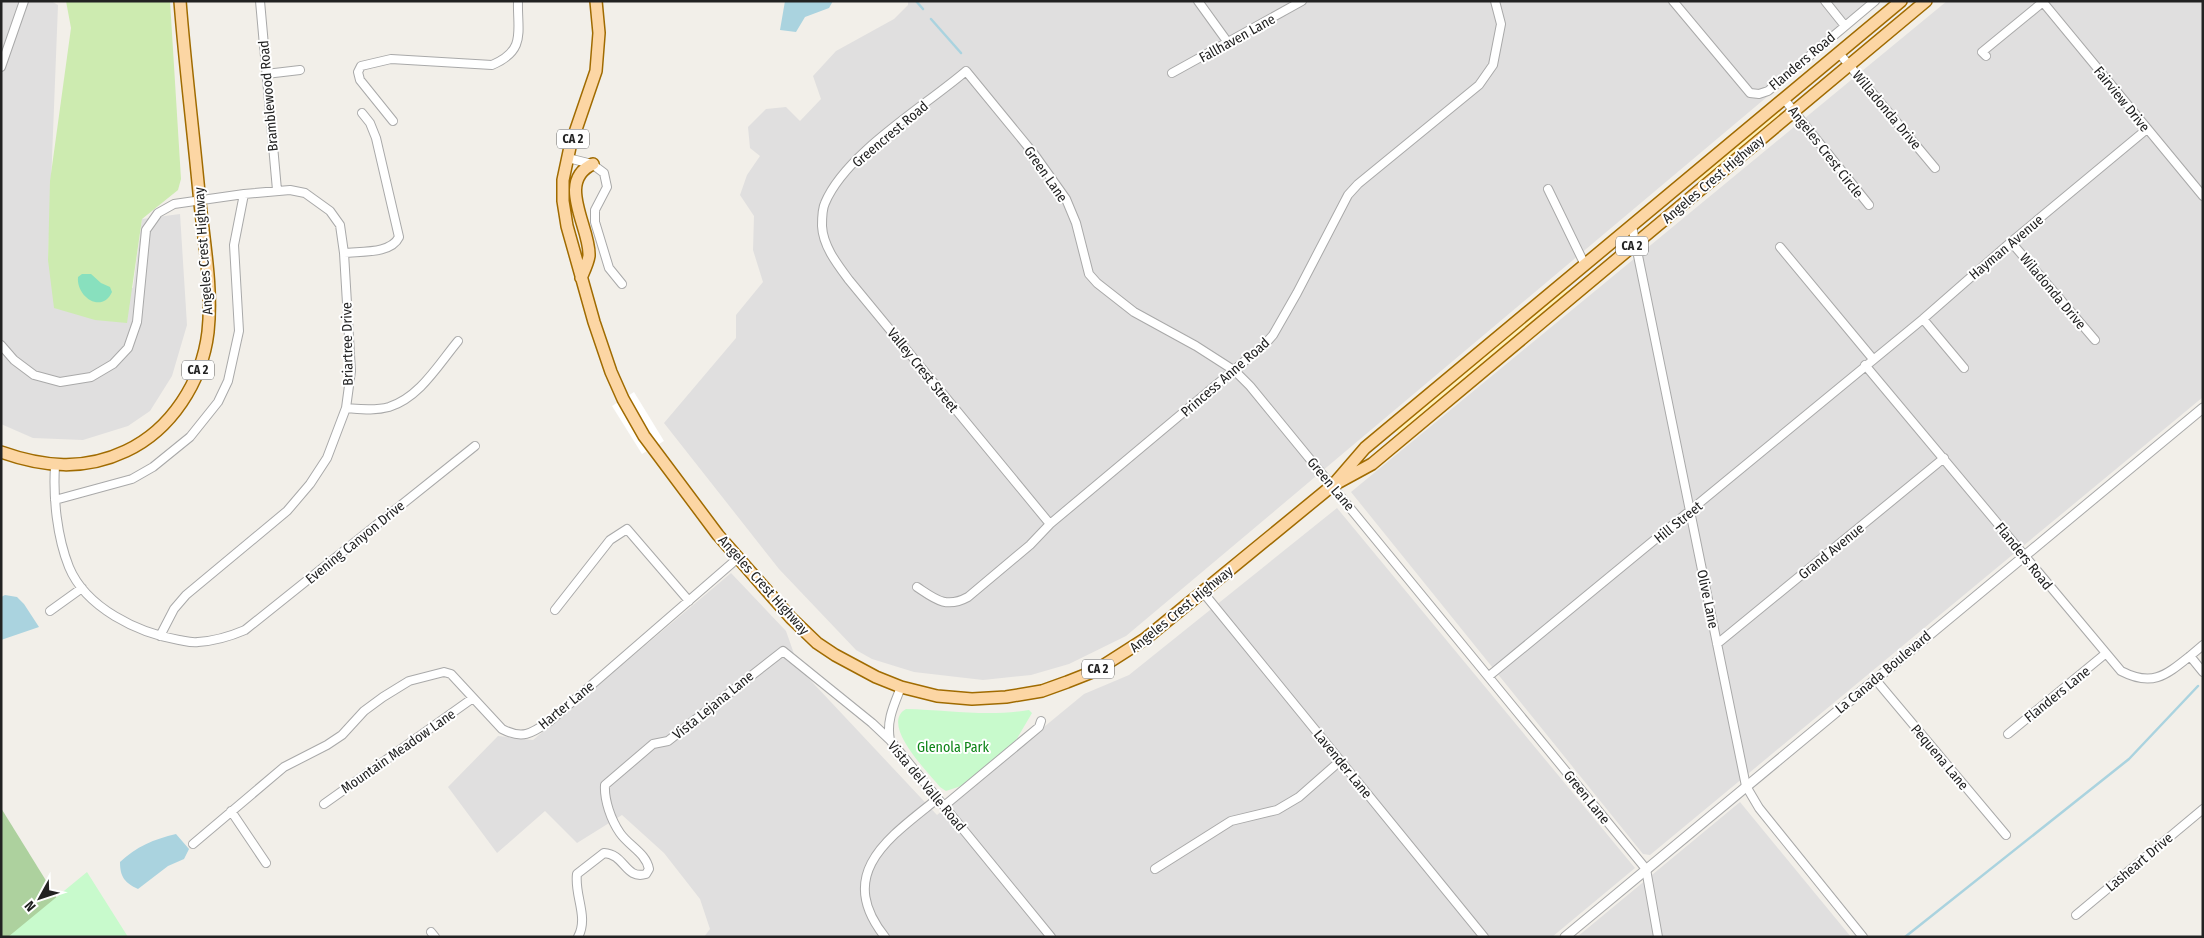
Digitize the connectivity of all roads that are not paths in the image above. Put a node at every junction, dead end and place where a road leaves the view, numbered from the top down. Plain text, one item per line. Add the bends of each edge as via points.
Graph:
1 (24, 1) edge
2 (180, 1) edge
3 (187, 1) edge
4 (260, 1) edge
5 (518, 1) edge
6 (596, 1) edge
7 (1198, 1) edge
8 (1302, 1) edge
9 (1496, 1) edge
10 (1673, 1) edge
11 (1824, 1) edge
12 (1875, 1) edge
13 (1902, 1) edge
14 (1926, 1) edge
15 (2043, 2) edge
16 (1845, 26) junction
17 (1229, 44) junction
18 (1839, 53) junction
19 (1986, 56) dead end
20 (1849, 66) junction
21 (1, 67) edge
22 (300, 70) dead end
23 (966, 71) joint
24 (1172, 73) dead end
25 (266, 74) junction
26 (1784, 99) junction
27 (191, 100) junction
28 (1795, 111) junction
29 (362, 113) dead end
30 (393, 122) dead end
31 (2147, 129) junction
32 (568, 158) junction
33 (593, 164) junction
34 (1935, 168) dead end
35 (1548, 189) dead end
36 (277, 190) junction
37 (244, 194) junction
38 (2203, 196) edge
39 (200, 200) junction
40 (824, 205) joint
41 (1869, 205) dead end
42 (1632, 226) junction
43 (2011, 242) junction
44 (1635, 243) junction
45 (1780, 247) dead end
46 (344, 253) junction
47 (1585, 265) junction
48 (582, 278) junction
49 (622, 284) dead end
50 (1923, 319) junction
51 (2095, 340) dead end
52 (458, 341) dead end
53 (1, 345) edge
54 (1873, 359) junction
55 (1865, 365) junction
56 (1964, 368) dead end
57 (1235, 371) junction
58 (346, 408) junction
59 (2203, 408) edge
60 (475, 446) dead end
61 (1, 452) edge
62 (1944, 458) junction
63 (55, 466) junction
64 (1333, 485) junction
65 (55, 500) junction
66 (1690, 511) junction
67 (1050, 524) junction
68 (2024, 555) junction
69 (738, 558) junction
70 (917, 587) dead end
71 (82, 588) junction
72 (1202, 592) junction
73 (689, 601) junction
74 (555, 610) dead end
75 (50, 611) dead end
76 (160, 636) junction
77 (1717, 644) junction
78 (2203, 645) edge
79 (785, 652) joint
80 (2105, 654) junction
81 (2190, 656) junction
82 (2203, 672) edge
83 (1489, 676) junction
84 (1875, 679) junction
85 (901, 687) junction
86 (473, 698) junction
87 (1041, 721) dead end
88 (2008, 734) dead end
89 (890, 740) junction
90 (1340, 761) junction
91 (1746, 786) junction
92 (937, 799) junction
93 (324, 804) dead end
94 (944, 806) junction
95 (2203, 809) edge
96 (231, 810) junction
97 (2006, 835) dead end
98 (193, 844) dead end
99 (266, 863) dead end
100 (1155, 869) dead end
101 (1646, 869) junction
102 (2076, 915) dead end
103 (578, 937) edge
104 (885, 937) edge
105 (1051, 937) edge
106 (1484, 937) edge
107 (1565, 937) edge
108 (1658, 937) edge
109 (1863, 937) edge

1 - 21 street
2 - 27 main road, Angeles Crest Highway / CA 2 via 185,71
3 - 27 main road, Angeles Crest Highway / CA 2
4 - 25 street, Bramblewood Road
5 - 30 street via 518,40 504,60 492,65 391,59 361,66 358,75
6 - 32 main road, Angeles Crest Highway / CA 2 via 600,33 596,72
7 - 17 street
8 - 17 street, Fallhaven Lane
9 - 57 street, Princess Anne Road via 1501,24 1494,65 1479,85 1363,179 1348,195 1272,335
10 - 16 street, Flanders Road via 1750,93 1756,94 1768,91
11 - 16 street
12 - 16 street, Flanders Road
13 - 18 main road, Angeles Crest Highway / CA 2
14 - 20 main road, Angeles Crest Highway / CA 2
15 - 19 street via 1982,52
15 - 31 street, Fairview Drive
17 - 24 street, Fallhaven Lane
18 - 20 street, Willadonda Drive
18 - 26 main road, Angeles Crest Highway / CA 2
20 - 28 main road, Angeles Crest Highway / CA 2
20 - 34 street, Willadonda Drive
22 - 25 street
23 - 40 street, Greencrest Road via 851,165 839,178
23 - 57 street, Green Lane via 1066,199 1076,223 1089,274 1097,283 1134,312
25 - 36 street, Bramblewood Road
26 - 28 street, Angeles Crest Circle
26 - 42 main road, Angeles Crest Highway / CA 2
27 - 39 main road, Angeles Crest Highway / CA 2
28 - 41 street, Angeles Crest Circle
28 - 44 main road, Angeles Crest Highway / CA 2
29 - 46 street via 376,138 399,237 396,244 386,248
31 - 38 street, Fairview Drive
31 - 43 street, Hayman Avenue
32 - 33 street
32 - 48 main road, Angeles Crest Highway / CA 2 via 563,201 566,226
33 - 48 main road via 583,169 577,179 578,208 589,255
33 - 49 street via 604,173 607,187 595,210 595,222 609,268
35 - 47 street
36 - 37 street, Briartree Drive
36 - 46 street, Briartree Drive via 305,193 330,211 340,225
37 - 39 street, Briartree Drive
37 - 65 street via 234,245 239,331 228,381 218,402 190,437 153,467 132,479
39 - 53 street, Briartree Drive via 174,204 149,224 137,322 128,348 113,364 91,377 53,381 34,375
39 - 63 main road, Angeles Crest Highway / CA 2 via 209,314 203,357 190,390 166,422 139,444 120,454 92,462
40 - 67 street, Valley Crest Street via 822,227 826,244 848,280
42 - 44 street, Olive Lane
42 - 47 main road, Angeles Crest Highway / CA 2
43 - 50 street, Hayman Avenue
43 - 51 street, Wiladonda Drive
44 - 64 main road, Angeles Crest Highway / CA 2 via 1372,464
44 - 66 street, Olive Lane
45 - 54 street
46 - 58 street, Briartree Drive via 351,371
47 - 64 main road, Angeles Crest Highway / CA 2 via 1365,448
48 - 69 main road, Angeles Crest Highway / CA 2 via 611,372 623,399 652,448
50 - 54 street, Hayman Avenue
50 - 56 street
52 - 58 street via 416,392 404,400 388,407
54 - 55 street, Hayman Avenue
55 - 62 street, Flanders Road
55 - 66 street, Hill Street
57 - 64 street, Green Lane
57 - 67 street, Princess Anne Road
58 - 76 street, Briartree Drive via 327,458 310,484 286,511 186,595 174,609
59 - 68 street, La Canada Boulevard
60 - 76 street, Evening Canyon Drive via 245,630 197,642
61 - 63 main road, Angeles Crest Highway / CA 2
62 - 68 street, Flanders Road
62 - 77 street, Grand Avenue
63 - 65 street
64 - 72 main road, Angeles Crest Highway / CA 2
64 - 83 street, Green Lane
65 - 71 street via 70,568
66 - 77 street, Olive Lane
66 - 83 street, Hill Street
67 - 70 street, Princess Anne Road via 1030,545 968,597 956,603 936,599
68 - 80 street, Flanders Road
68 - 84 street, La Canada Boulevard
69 - 73 street, Harter Lane
69 - 85 main road, Angeles Crest Highway / CA 2 via 790,618 817,643 855,666
71 - 75 street
71 - 76 street via 108,612 138,629
72 - 85 main road, Angeles Crest Highway / CA 2 via 1132,648 1095,671 1042,691 972,699 936,696
72 - 90 street, Lavender Lane
73 - 74 street via 627,529 610,540
73 - 86 street, Harter Lane via 550,722 536,730 523,735 502,730
77 - 91 street, Olive Lane
78 - 81 street, Flanders Road
79 - 89 street, Vista del Valle Road
79 - 103 street, Vista Lejana Lane via 776,655 668,741 653,744 605,785 604,797 619,832 647,862 649,869 639,876 630,873 619,858 604,853 577,874 582,916
80 - 81 street, Flanders Road via 2121,671 2142,679 2155,679 2168,673
80 - 88 street, Flanders Lane
81 - 82 street
83 - 101 street, Green Lane
84 - 91 street, La Canada Boulevard
84 - 97 street, Pequena Lane
85 - 89 street via 890,716
86 - 93 street, Mountain Meadow Lane
86 - 96 street, Harter Lane via 456,678 444,672 409,681 364,711 342,735 284,767
87 - 94 street via 1039,727
89 - 92 street, Vista del Valle Road
90 - 100 street via 1299,797 1277,810 1231,821
90 - 106 street, Lavender Lane
91 - 101 street, La Canada Boulevard
91 - 109 street, Olive Lane via 1759,808
92 - 94 street, Vista del Valle Road
92 - 104 street via 900,829 872,859 866,876 867,903 871,916
94 - 105 street, Vista del Valle Road
95 - 102 street, Lasheart Drive
96 - 98 street, Harter Lane
96 - 99 street
101 - 107 street, La Canada Boulevard
101 - 108 street, Green Lane

